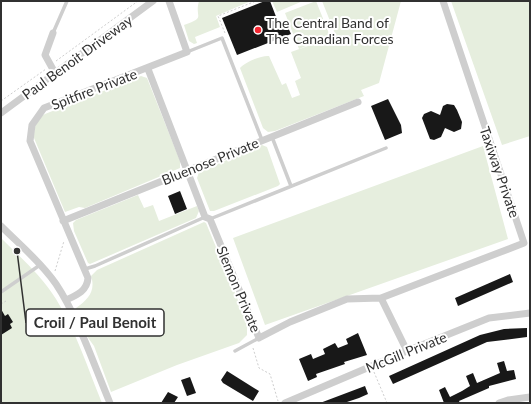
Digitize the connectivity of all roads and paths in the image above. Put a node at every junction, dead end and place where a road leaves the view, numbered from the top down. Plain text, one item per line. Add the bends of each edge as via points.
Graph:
1 (67, 1) edge
2 (138, 1) edge
3 (153, 1) edge
4 (169, 1) edge
5 (256, 1) edge
6 (443, 1) edge
7 (53, 33) joint
8 (222, 38) junction
9 (187, 52) junction
10 (50, 66) junction
11 (148, 68) junction
12 (55, 73) junction
13 (1, 101) edge
14 (358, 102) dead end
15 (1, 113) edge
16 (272, 136) junction
17 (262, 140) junction
18 (386, 148) dead end
19 (187, 170) junction
20 (292, 186) junction
21 (207, 218) junction
22 (63, 221) junction
23 (1, 226) edge
24 (67, 231) junction
25 (40, 265) junction
26 (84, 269) junction
27 (52, 279) junction
28 (1, 292) edge
29 (381, 298) junction
30 (66, 300) junction
31 (6, 301) dead end
32 (1, 304) edge
33 (530, 313) edge
34 (259, 338) junction
35 (252, 342) junction
36 (235, 351) dead end
37 (406, 351) junction
38 (371, 366) junction
39 (530, 397) edge
40 (110, 403) edge
41 (279, 403) edge
42 (285, 403) edge
43 (387, 403) edge
44 (499, 403) edge

1 - 7 lane
2 - 10 path
3 - 12 street, Paul Benoit Driveway
4 - 9 street
5 - 8 path via 218,16 225,32
6 - 29 street, Taxiway Private via 460,61 524,243
7 - 10 street via 45,55
8 - 9 lane
8 - 17 lane
9 - 11 street, Spitfire Private
10 - 12 street
10 - 13 path
11 - 19 street, Slemon Private
11 - 22 street, Spitfire Private via 44,108 32,125 30,141
12 - 15 street, Paul Benoit Driveway
14 - 16 street, Bluenose Private
16 - 17 street, Bluenose Private
16 - 20 lane
17 - 19 street, Bluenose Private
18 - 20 lane
19 - 21 street, Slemon Private
19 - 22 street, Bluenose Private
20 - 21 lane
21 - 26 lane
21 - 34 street, Slemon Private
22 - 24 street, Spitfire Private
23 - 25 street
24 - 26 street, Spitfire Private
24 - 27 path
25 - 27 street
25 - 28 lane
26 - 30 street, Spitfire Private via 88,285 82,292
27 - 30 street
29 - 34 street, Slemon Private via 347,299 290,322
29 - 37 street
30 - 40 street
31 - 32 path
33 - 37 street, McGill Private via 489,318
34 - 35 lane
35 - 36 lane
35 - 41 path via 259,368 270,374
37 - 38 street, McGill Private
38 - 42 street, McGill Private
38 - 43 path
39 - 44 street

